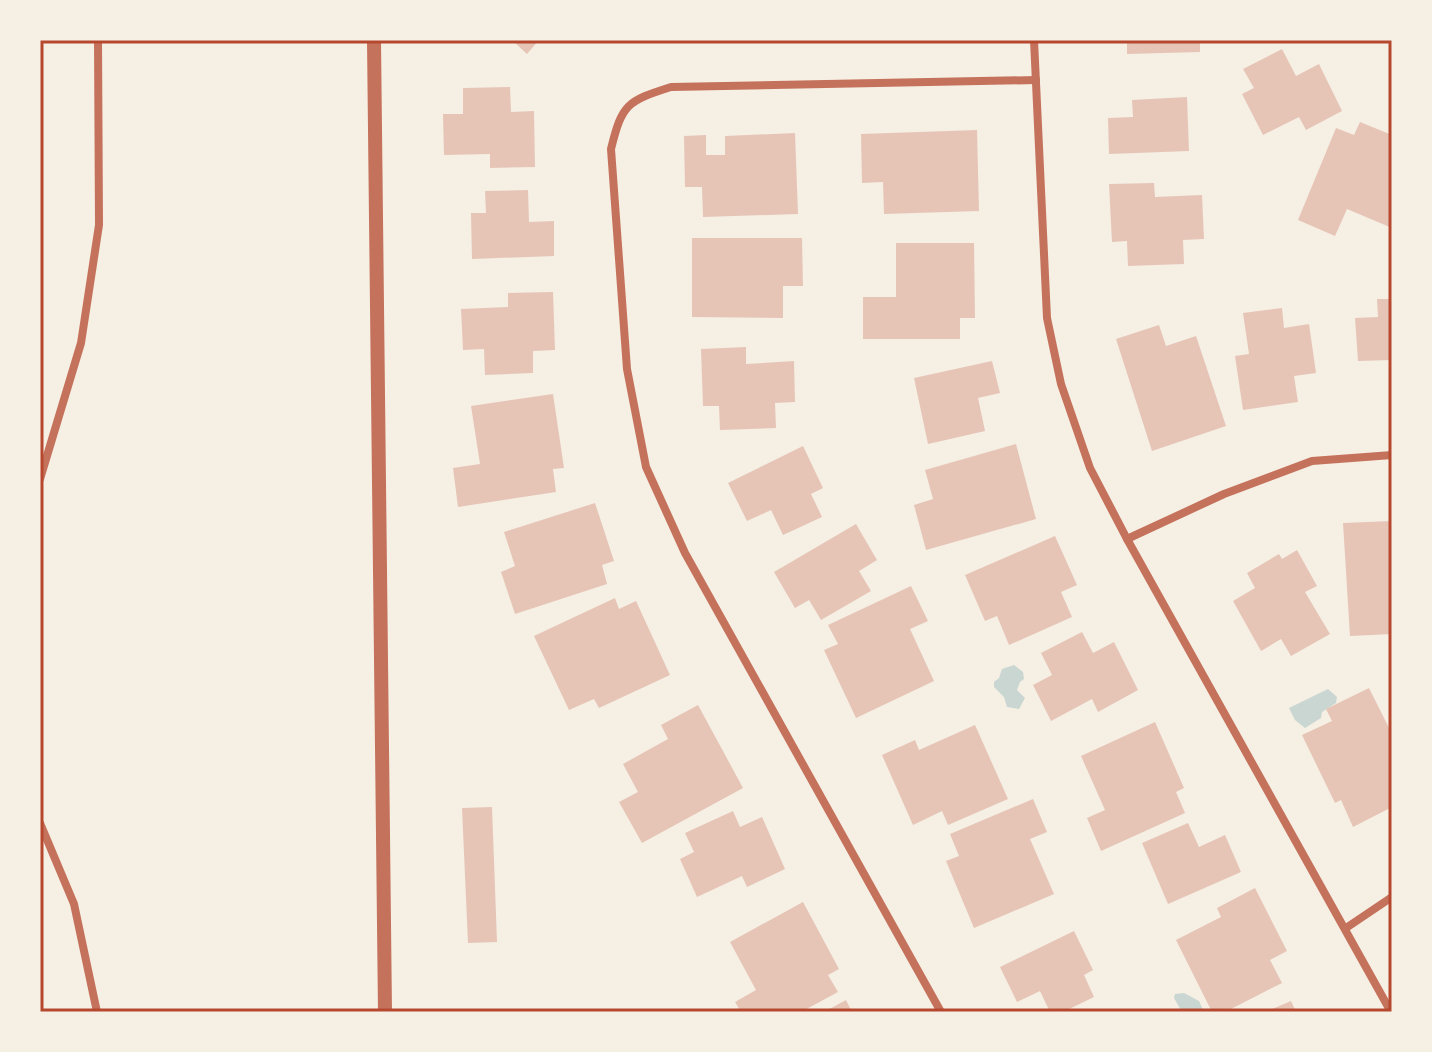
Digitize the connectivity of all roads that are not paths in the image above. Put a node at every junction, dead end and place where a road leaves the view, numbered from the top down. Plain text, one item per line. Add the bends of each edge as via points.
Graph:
1 (98, 40) edge
2 (374, 40) edge
3 (1034, 40) edge
4 (1036, 80) junction
5 (1392, 455) edge
6 (40, 479) edge
7 (1127, 539) junction
8 (40, 823) edge
9 (1392, 897) edge
10 (1346, 928) junction
11 (97, 1012) edge
12 (385, 1012) edge
13 (941, 1012) edge
14 (1391, 1012) edge

1 - 6 street via 99,225 81,343
2 - 12 street
3 - 4 street
4 - 7 street via 1050,331 1061,384 1090,468
4 - 13 street via 671,87 637,98 618,117 611,149 627,369 646,467 685,553
5 - 7 street via 1312,461
7 - 10 street
8 - 11 street via 74,904
9 - 10 street
10 - 14 street

